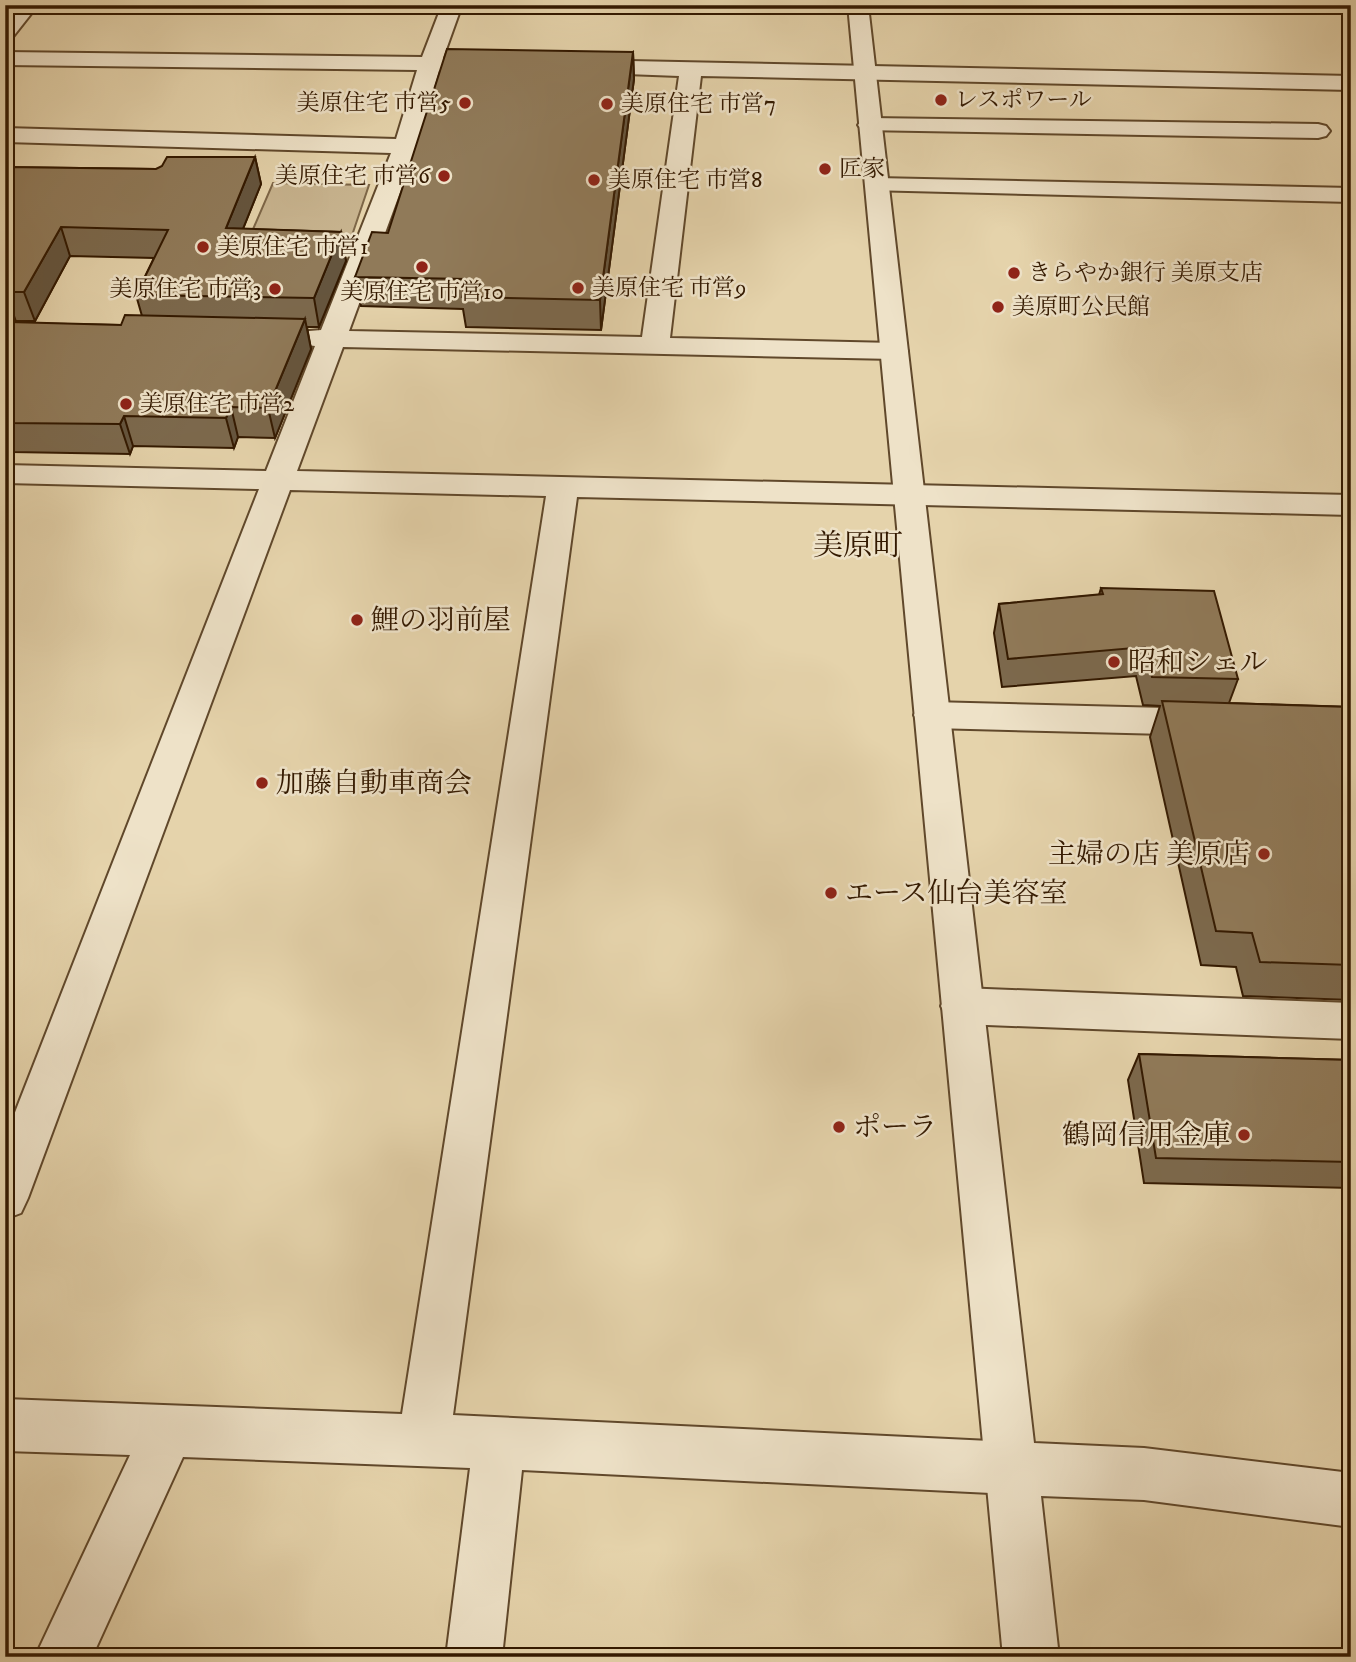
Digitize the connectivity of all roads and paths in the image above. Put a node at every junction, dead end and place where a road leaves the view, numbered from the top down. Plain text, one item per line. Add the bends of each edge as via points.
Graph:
1 (28, 5) edge
2 (452, 5) edge
3 (858, 5) edge
4 (5, 34) edge
5 (5, 58) edge
6 (430, 64) junction
7 (512, 66) edge
8 (553, 66) edge
9 (691, 69) junction
10 (865, 72) junction
11 (1351, 83) edge
12 (870, 125) junction
13 (1318, 131) dead end
14 (5, 135) edge
15 (405, 146) junction
16 (877, 185) junction
17 (1351, 195) edge
18 (277, 338) edge
19 (331, 339) junction
20 (655, 346) junction
21 (894, 351) junction
22 (5, 474) edge
23 (278, 480) junction
24 (564, 486) junction
25 (908, 494) junction
26 (1351, 505) edge
27 (932, 715) junction
28 (1239, 723) edge
29 (962, 1006) junction
30 (1351, 1021) edge
31 (5, 1198) edge
32 (5, 1425) edge
33 (168, 1431) junction
34 (424, 1441) junction
35 (499, 1443) junction
36 (1011, 1468) junction
37 (1351, 1500) edge
38 (63, 1657) edge
39 (474, 1657) edge
40 (1031, 1657) edge

1 - 4 street
2 - 6 street
3 - 10 street
5 - 6 street
6 - 7 street
6 - 15 street
8 - 9 street
9 - 10 street
9 - 20 street
10 - 11 street
10 - 12 street
12 - 13 street
12 - 16 street
14 - 15 street
15 - 19 street
16 - 17 street
16 - 21 street
18 - 19 street
19 - 20 street
19 - 23 street
20 - 21 street
21 - 25 street
22 - 23 street
23 - 24 street
23 - 31 street
24 - 25 street
24 - 34 street
25 - 26 street
25 - 27 street
27 - 28 street
27 - 29 street
29 - 30 street
29 - 36 street
32 - 33 street
33 - 34 street
33 - 38 street
34 - 35 street
35 - 36 street
35 - 39 street
36 - 37 street via 1144,1474
36 - 40 street

